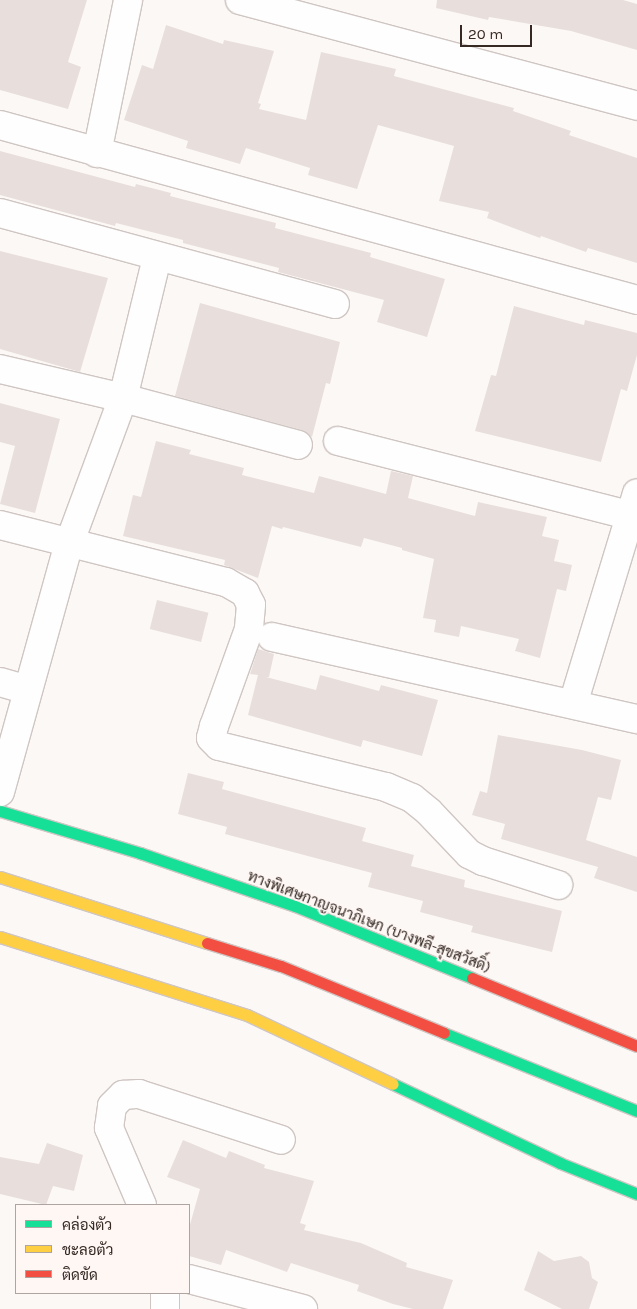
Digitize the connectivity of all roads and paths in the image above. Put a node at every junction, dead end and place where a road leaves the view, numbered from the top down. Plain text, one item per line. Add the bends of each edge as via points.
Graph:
1 (128, 0) edge
2 (240, 0) edge
3 (637, 106) edge
4 (0, 125) edge
5 (97, 153) junction
6 (0, 213) edge
7 (157, 257) junction
8 (637, 300) edge
9 (334, 304) dead end
10 (0, 369) edge
11 (123, 398) junction
12 (338, 441) dead end
13 (298, 445) dead end
14 (634, 508) edge
15 (0, 525) edge
16 (69, 544) junction
17 (272, 637) dead end
18 (0, 682) edge
19 (28, 690) junction
20 (573, 704) junction
21 (637, 719) edge
22 (0, 792) edge
23 (0, 811) edge
24 (0, 877) edge
25 (558, 885) dead end
26 (0, 938) edge
27 (637, 1046) edge
28 (637, 1111) edge
29 (281, 1140) dead end
30 (637, 1194) edge
31 (142, 1204) edge
32 (190, 1279) edge
33 (165, 1294) edge
34 (165, 1309) edge
35 (303, 1309) edge

1 - 5 street
2 - 3 street
4 - 5 street
5 - 8 street
6 - 7 street
7 - 9 street
7 - 11 street
10 - 11 street
11 - 13 street
11 - 16 street
12 - 14 street
14 - 20 street
15 - 16 street
16 - 19 street
16 - 25 street via 226,582 245,593 251,605 249,629 214,726 211,738 219,746 386,787 418,803 469,854
17 - 20 street
18 - 19 street
19 - 22 street
20 - 21 street
23 - 27 highway, ทางพิเศษกาญจนาภิเษก (บางพลี-สุขสวัสดิ์) via 140,853 295,906
24 - 28 highway via 281,966
26 - 30 highway via 247,1015 560,1163
29 - 31 street via 139,1094 123,1096 112,1106 109,1128
32 - 35 street
33 - 34 street

